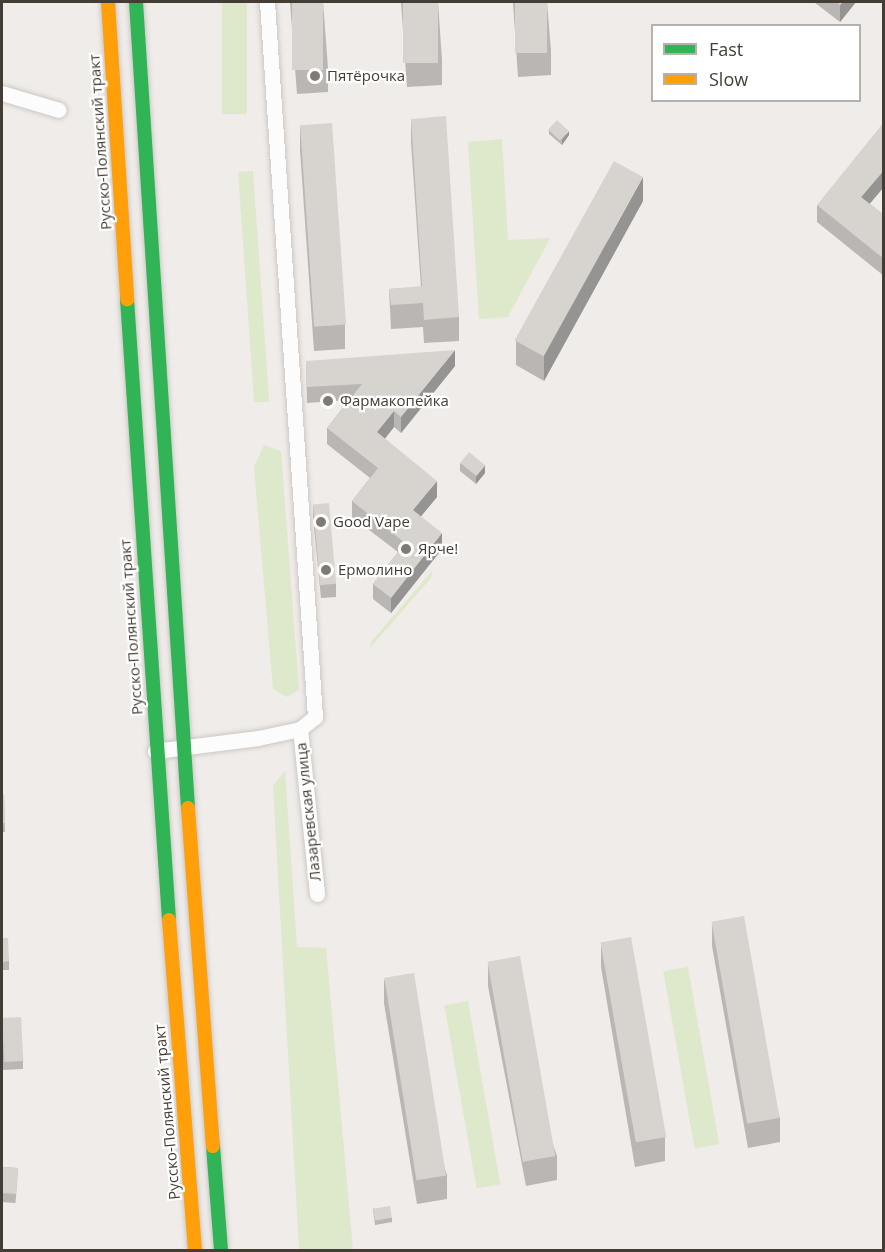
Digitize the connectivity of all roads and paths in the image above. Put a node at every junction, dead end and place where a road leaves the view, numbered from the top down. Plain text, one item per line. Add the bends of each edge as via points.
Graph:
1 (108, 2) edge
2 (136, 2) edge
3 (267, 2) edge
4 (2, 93) edge
5 (58, 110) dead end
6 (300, 729) junction
7 (183, 748) junction
8 (155, 751) junction
9 (317, 894) dead end
10 (195, 1251) edge
11 (222, 1251) edge

1 - 8 main road, Русско-Полянский тракт
2 - 7 main road
3 - 6 street via 315,717
4 - 5 street
6 - 7 street
6 - 9 street, Лазаревская улица
7 - 8 street
7 - 11 main road
8 - 10 main road, Русско-Полянский тракт

